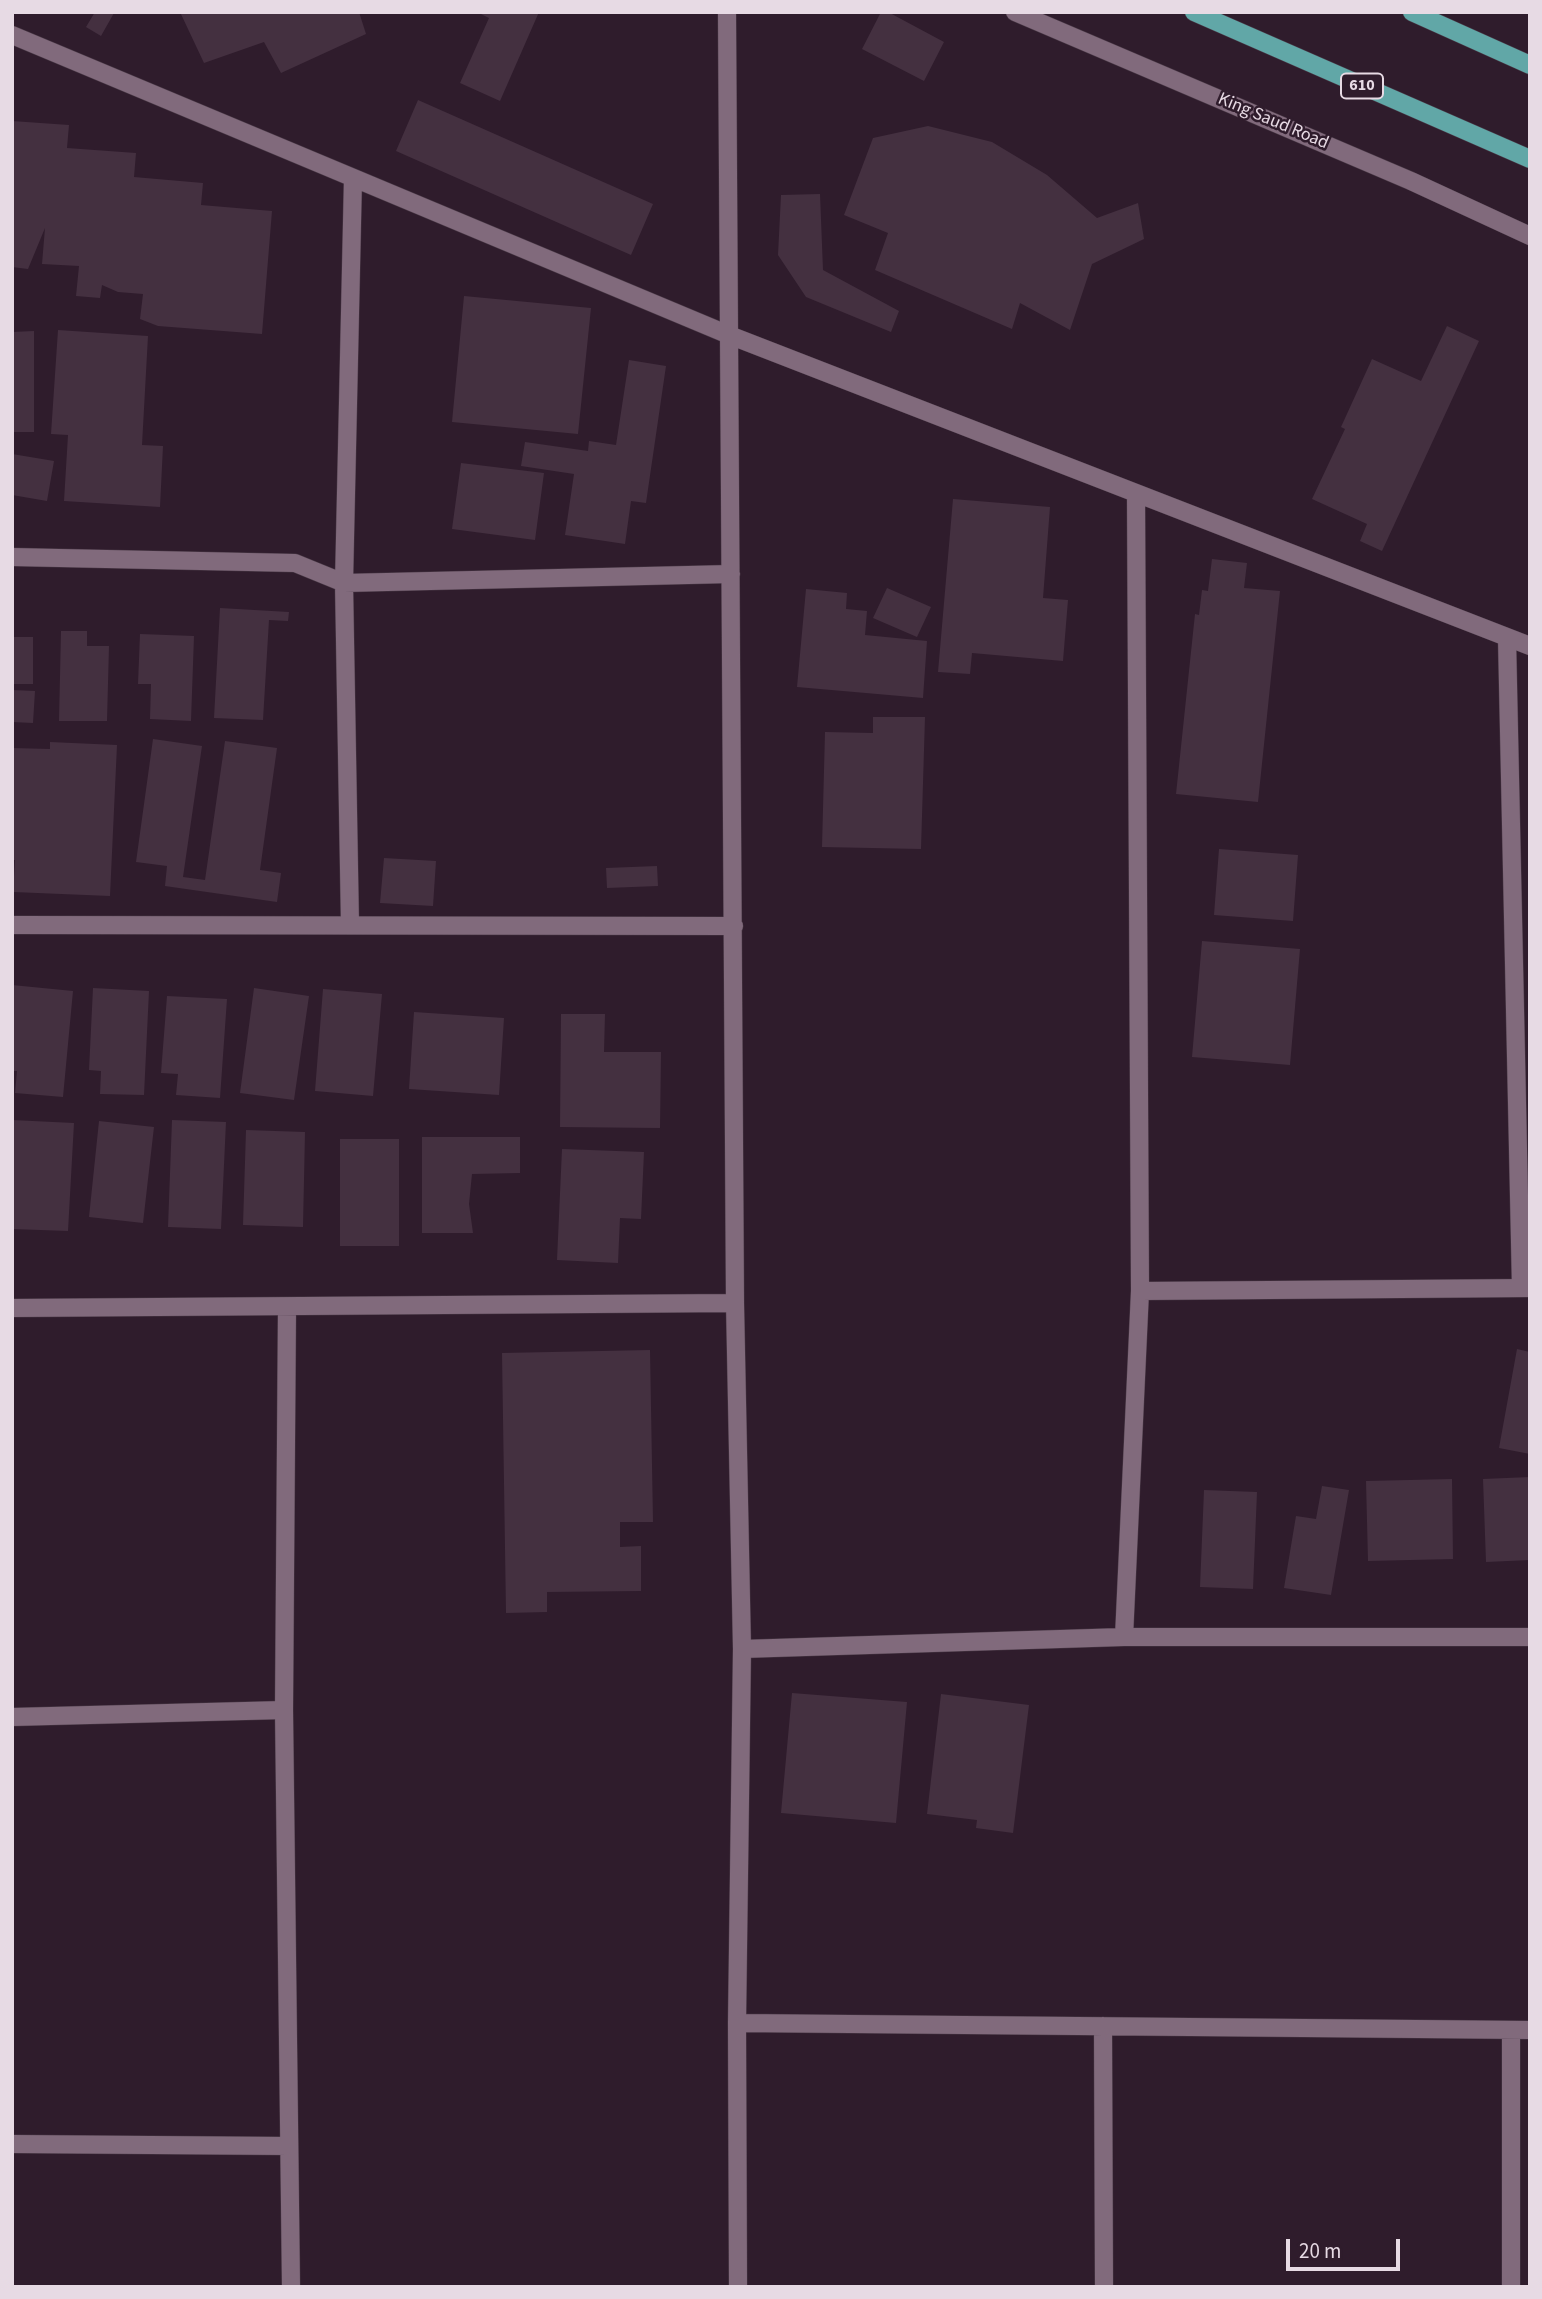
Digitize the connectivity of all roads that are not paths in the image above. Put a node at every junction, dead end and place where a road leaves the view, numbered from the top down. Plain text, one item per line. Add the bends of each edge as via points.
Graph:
1 (727, 12) edge
2 (1015, 12) edge
3 (1195, 12) edge
4 (1412, 12) edge
5 (12, 35) edge
6 (1530, 65) edge
7 (1530, 159) edge
8 (353, 178) junction
9 (1530, 236) edge
10 (729, 335) junction
11 (1136, 493) junction
12 (12, 557) edge
13 (731, 574) junction
14 (344, 583) junction
15 (1507, 638) junction
16 (1530, 646) edge
17 (12, 925) edge
18 (350, 925) junction
19 (734, 926) junction
20 (1525, 1288) edge
21 (1140, 1291) junction
22 (735, 1303) junction
23 (12, 1308) edge
24 (287, 1308) junction
25 (1124, 1637) junction
26 (1530, 1637) edge
27 (742, 1649) junction
28 (284, 1710) junction
29 (12, 1717) edge
30 (737, 2023) junction
31 (1103, 2026) junction
32 (1511, 2030) junction
33 (1530, 2030) edge
34 (12, 2144) edge
35 (289, 2146) junction
36 (291, 2287) edge
37 (738, 2287) edge
38 (1104, 2287) edge
39 (1511, 2287) edge

1 - 10 street
2 - 9 street, King Saud Road
3 - 7 main road, 610
4 - 6 main road
5 - 8 street
8 - 10 street
8 - 14 street
10 - 11 street
10 - 13 street
11 - 15 street
11 - 21 street
12 - 14 street via 295,563
13 - 14 street
13 - 19 street
14 - 18 street
15 - 16 street
15 - 20 street
17 - 18 street
18 - 19 street
19 - 22 street
20 - 21 street
21 - 25 street
22 - 24 street
22 - 27 street
23 - 24 street
24 - 28 street
25 - 26 street
25 - 27 street
27 - 30 street
28 - 29 street
28 - 35 street
30 - 31 street
30 - 37 street
31 - 32 street
31 - 38 street
32 - 33 street
32 - 39 street
34 - 35 street
35 - 36 street

